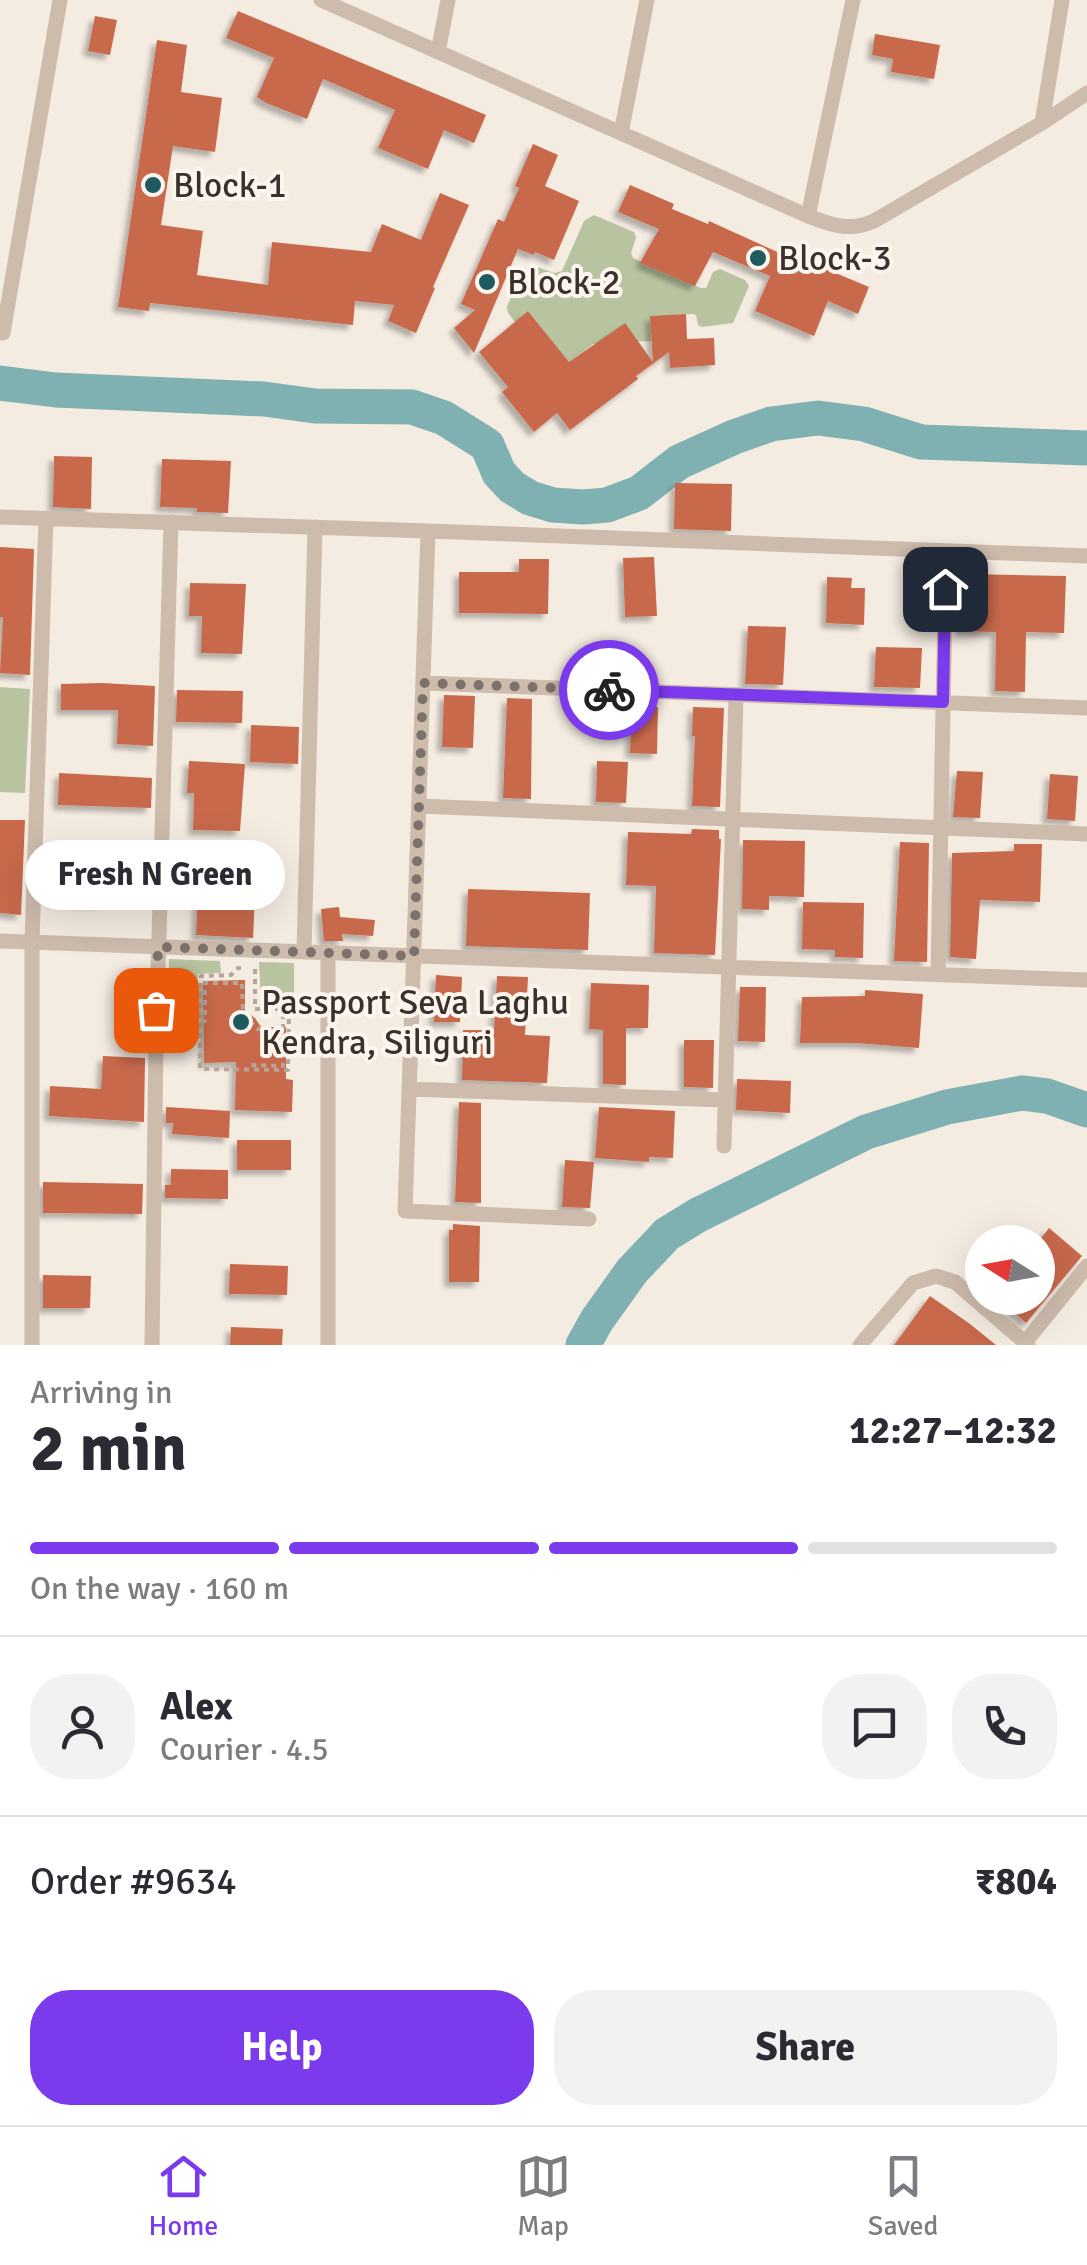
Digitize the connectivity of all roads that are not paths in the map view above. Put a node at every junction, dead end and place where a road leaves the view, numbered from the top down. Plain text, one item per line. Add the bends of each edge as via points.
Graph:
1 (60, 0) edge
2 (321, 0) edge
3 (448, 0) edge
4 (647, 0) edge
5 (853, 0) edge
6 (1062, 0) edge
7 (438, 52) junction
8 (1087, 93) edge
9 (1042, 123) junction
10 (621, 133) junction
11 (808, 216) junction
12 (2, 333) dead end
13 (0, 516) edge
14 (46, 518) junction
15 (171, 522) junction
16 (315, 527) junction
17 (428, 530) junction
18 (946, 551) junction
19 (1087, 556) edge
20 (423, 683) junction
21 (736, 695) junction
22 (943, 702) junction
23 (1087, 708) edge
24 (418, 806) junction
25 (733, 820) junction
26 (941, 828) junction
27 (1087, 834) edge
28 (0, 941) edge
29 (32, 942) junction
30 (158, 947) junction
31 (304, 952) junction
32 (328, 952) junction
33 (414, 956) junction
34 (729, 967) junction
35 (938, 975) junction
36 (1087, 980) edge
37 (409, 1089) junction
38 (725, 1100) junction
39 (724, 1146) dead end
40 (589, 1218) dead end
41 (1087, 1266) edge
42 (1025, 1344) edge
43 (32, 1345) edge
44 (152, 1345) edge
45 (328, 1345) edge
46 (860, 1345) edge

1 - 12 street
2 - 7 street
3 - 7 street
4 - 10 street
5 - 11 street
6 - 9 street
7 - 10 street
8 - 9 street
9 - 11 street via 874,222 844,228
10 - 11 street
13 - 14 street
14 - 15 street
14 - 29 street
15 - 16 street
15 - 30 street
16 - 17 street
16 - 31 street
17 - 18 street
17 - 20 street
18 - 19 street
18 - 22 street
20 - 21 street
20 - 24 street
21 - 22 street
21 - 25 street
22 - 23 street
22 - 26 street
24 - 25 street
24 - 33 street
25 - 26 street
25 - 34 street
26 - 27 street
26 - 35 street
28 - 29 street
29 - 30 street
29 - 43 street
30 - 31 street
30 - 44 street
31 - 32 street
32 - 33 street
32 - 45 street
33 - 34 street
33 - 37 street
34 - 35 street
34 - 38 street
35 - 36 street
37 - 38 street
37 - 40 street via 405,1210
38 - 39 street
41 - 42 street
42 - 46 street via 955,1282 936,1276 914,1282

